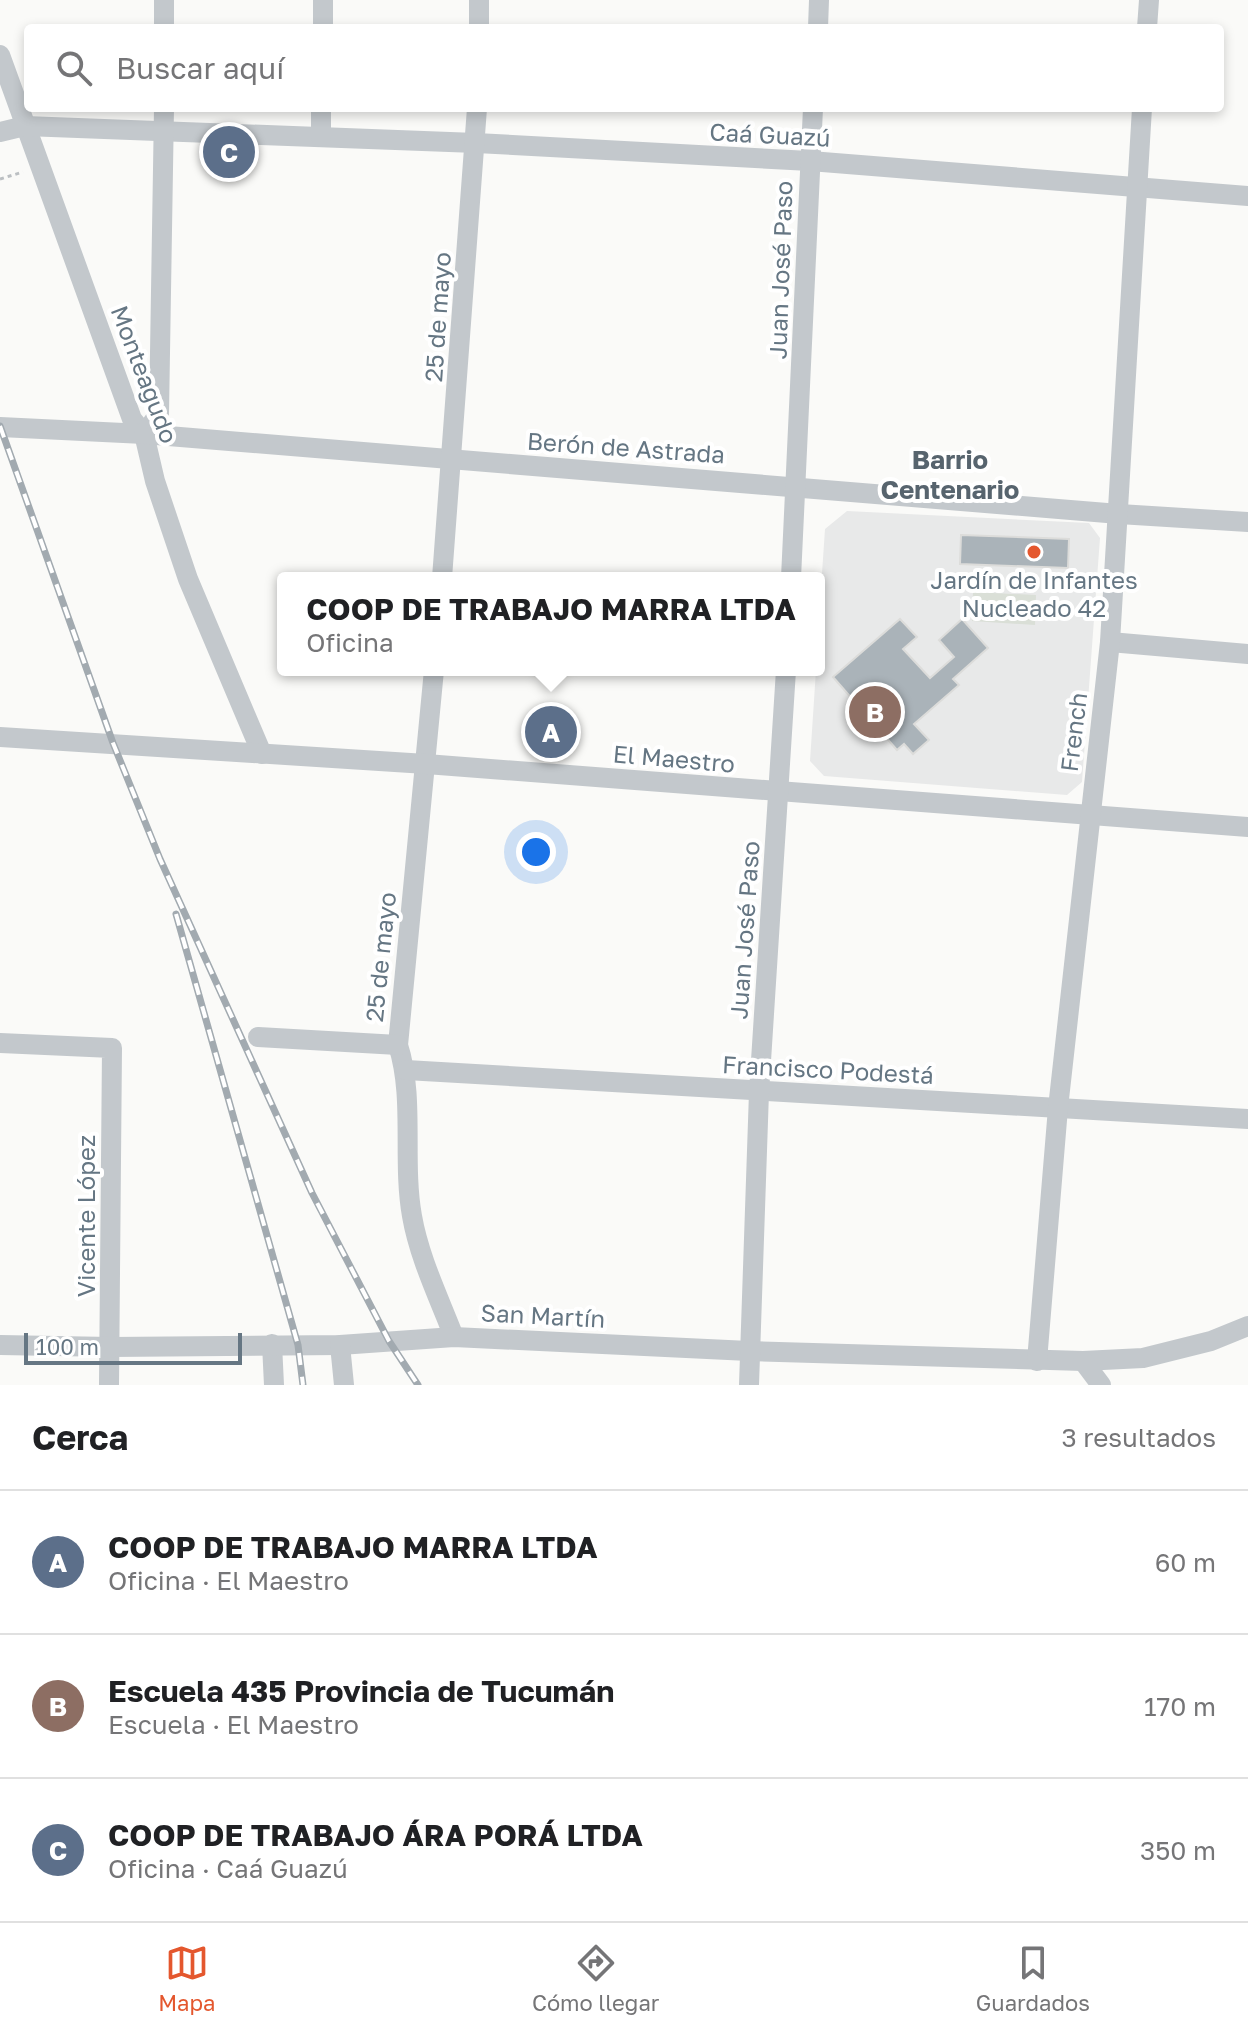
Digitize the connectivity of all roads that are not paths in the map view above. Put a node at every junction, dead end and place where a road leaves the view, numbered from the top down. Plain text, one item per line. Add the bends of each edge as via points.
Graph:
1 (164, 0) edge
2 (323, 0) edge
3 (479, 0) edge
4 (819, 0) edge
5 (1149, 0) edge
6 (164, 24) edge
7 (323, 24) edge
8 (479, 24) edge
9 (818, 24) edge
10 (1147, 24) edge
11 (0, 55) edge
12 (164, 112) edge
13 (321, 112) edge
14 (477, 112) edge
15 (813, 112) edge
16 (1142, 112) edge
17 (25, 126) junction
18 (0, 132) edge
19 (164, 132) junction
20 (321, 137) junction
21 (476, 143) junction
22 (810, 161) junction
23 (1138, 188) junction
24 (1248, 196) edge
25 (0, 427) edge
26 (144, 434) junction
27 (452, 460) junction
28 (796, 487) junction
29 (1119, 514) junction
30 (1248, 522) edge
31 (443, 572) edge
32 (791, 572) edge
33 (1110, 642) junction
34 (1248, 654) edge
35 (433, 676) edge
36 (786, 676) edge
37 (0, 737) edge
38 (262, 754) junction
39 (426, 764) junction
40 (780, 793) junction
41 (1089, 817) junction
42 (1248, 827) edge
43 (258, 1037) dead end
44 (0, 1043) edge
45 (398, 1045) junction
46 (406, 1070) junction
47 (759, 1092) junction
48 (1058, 1108) junction
49 (1248, 1119) edge
50 (1248, 1326) edge
51 (454, 1337) junction
52 (272, 1344) junction
53 (0, 1345) edge
54 (340, 1345) junction
55 (111, 1347) junction
56 (749, 1351) junction
57 (1037, 1361) junction
58 (1083, 1361) junction
59 (109, 1385) edge
60 (274, 1385) edge
61 (344, 1385) edge
62 (749, 1385) edge
63 (1101, 1385) edge

1 - 6 street
2 - 7 street
3 - 8 street
4 - 9 street
5 - 10 street
11 - 17 street, Monteagudo
12 - 19 street
13 - 20 street
14 - 21 street, 25 de mayo
15 - 22 street, Juan José Paso
16 - 23 street, French
17 - 18 street, Caá Guazú
17 - 19 street, Caá Guazú
17 - 26 street, Monteagudo via 132,419
19 - 20 street, Caá Guazú
19 - 26 street via 159,414
20 - 21 street, Caá Guazú
21 - 22 street, Caá Guazú
21 - 27 street, 25 de mayo
22 - 23 street, Caá Guazú
22 - 28 street, Juan José Paso
23 - 24 street, Caá Guazú
23 - 29 street, French
25 - 26 street, Berón de Astrada
26 - 27 street, Berón de Astrada
26 - 38 street, Monteagudo via 188,579
27 - 28 street, Berón de Astrada
27 - 31 street, 25 de mayo
28 - 29 street, Berón de Astrada
28 - 32 street, Juan José Paso
29 - 30 street, Berón de Astrada
29 - 33 street, French
33 - 34 street
33 - 41 street, French
35 - 39 street, 25 de mayo
36 - 40 street, Juan José Paso
37 - 38 street, El Maestro
38 - 39 street, El Maestro
39 - 40 street, El Maestro
39 - 45 street, 25 de mayo
40 - 41 street, El Maestro
40 - 47 street, Juan José Paso
41 - 42 street, El Maestro
41 - 48 street, French
43 - 45 street
44 - 55 street, Vicente López via 112,1048
45 - 46 street, 25 de mayo
46 - 47 street, Francisco Podestá
46 - 51 street, 25 de mayo via 412,1217
47 - 48 street, Francisco Podestá
47 - 56 street, Juan José Paso
48 - 49 street, Francisco Podestá
48 - 57 street, French
50 - 58 street, San Martín via 1143,1358
51 - 54 street, San Martín
51 - 56 street, San Martín
52 - 54 street, San Martín
52 - 55 street, San Martín
52 - 60 street
53 - 55 street, San Martín
54 - 61 street
55 - 59 street, Vicente López
56 - 57 street, San Martín
56 - 62 street, Juan José Paso
57 - 58 street, San Martín
58 - 63 street

